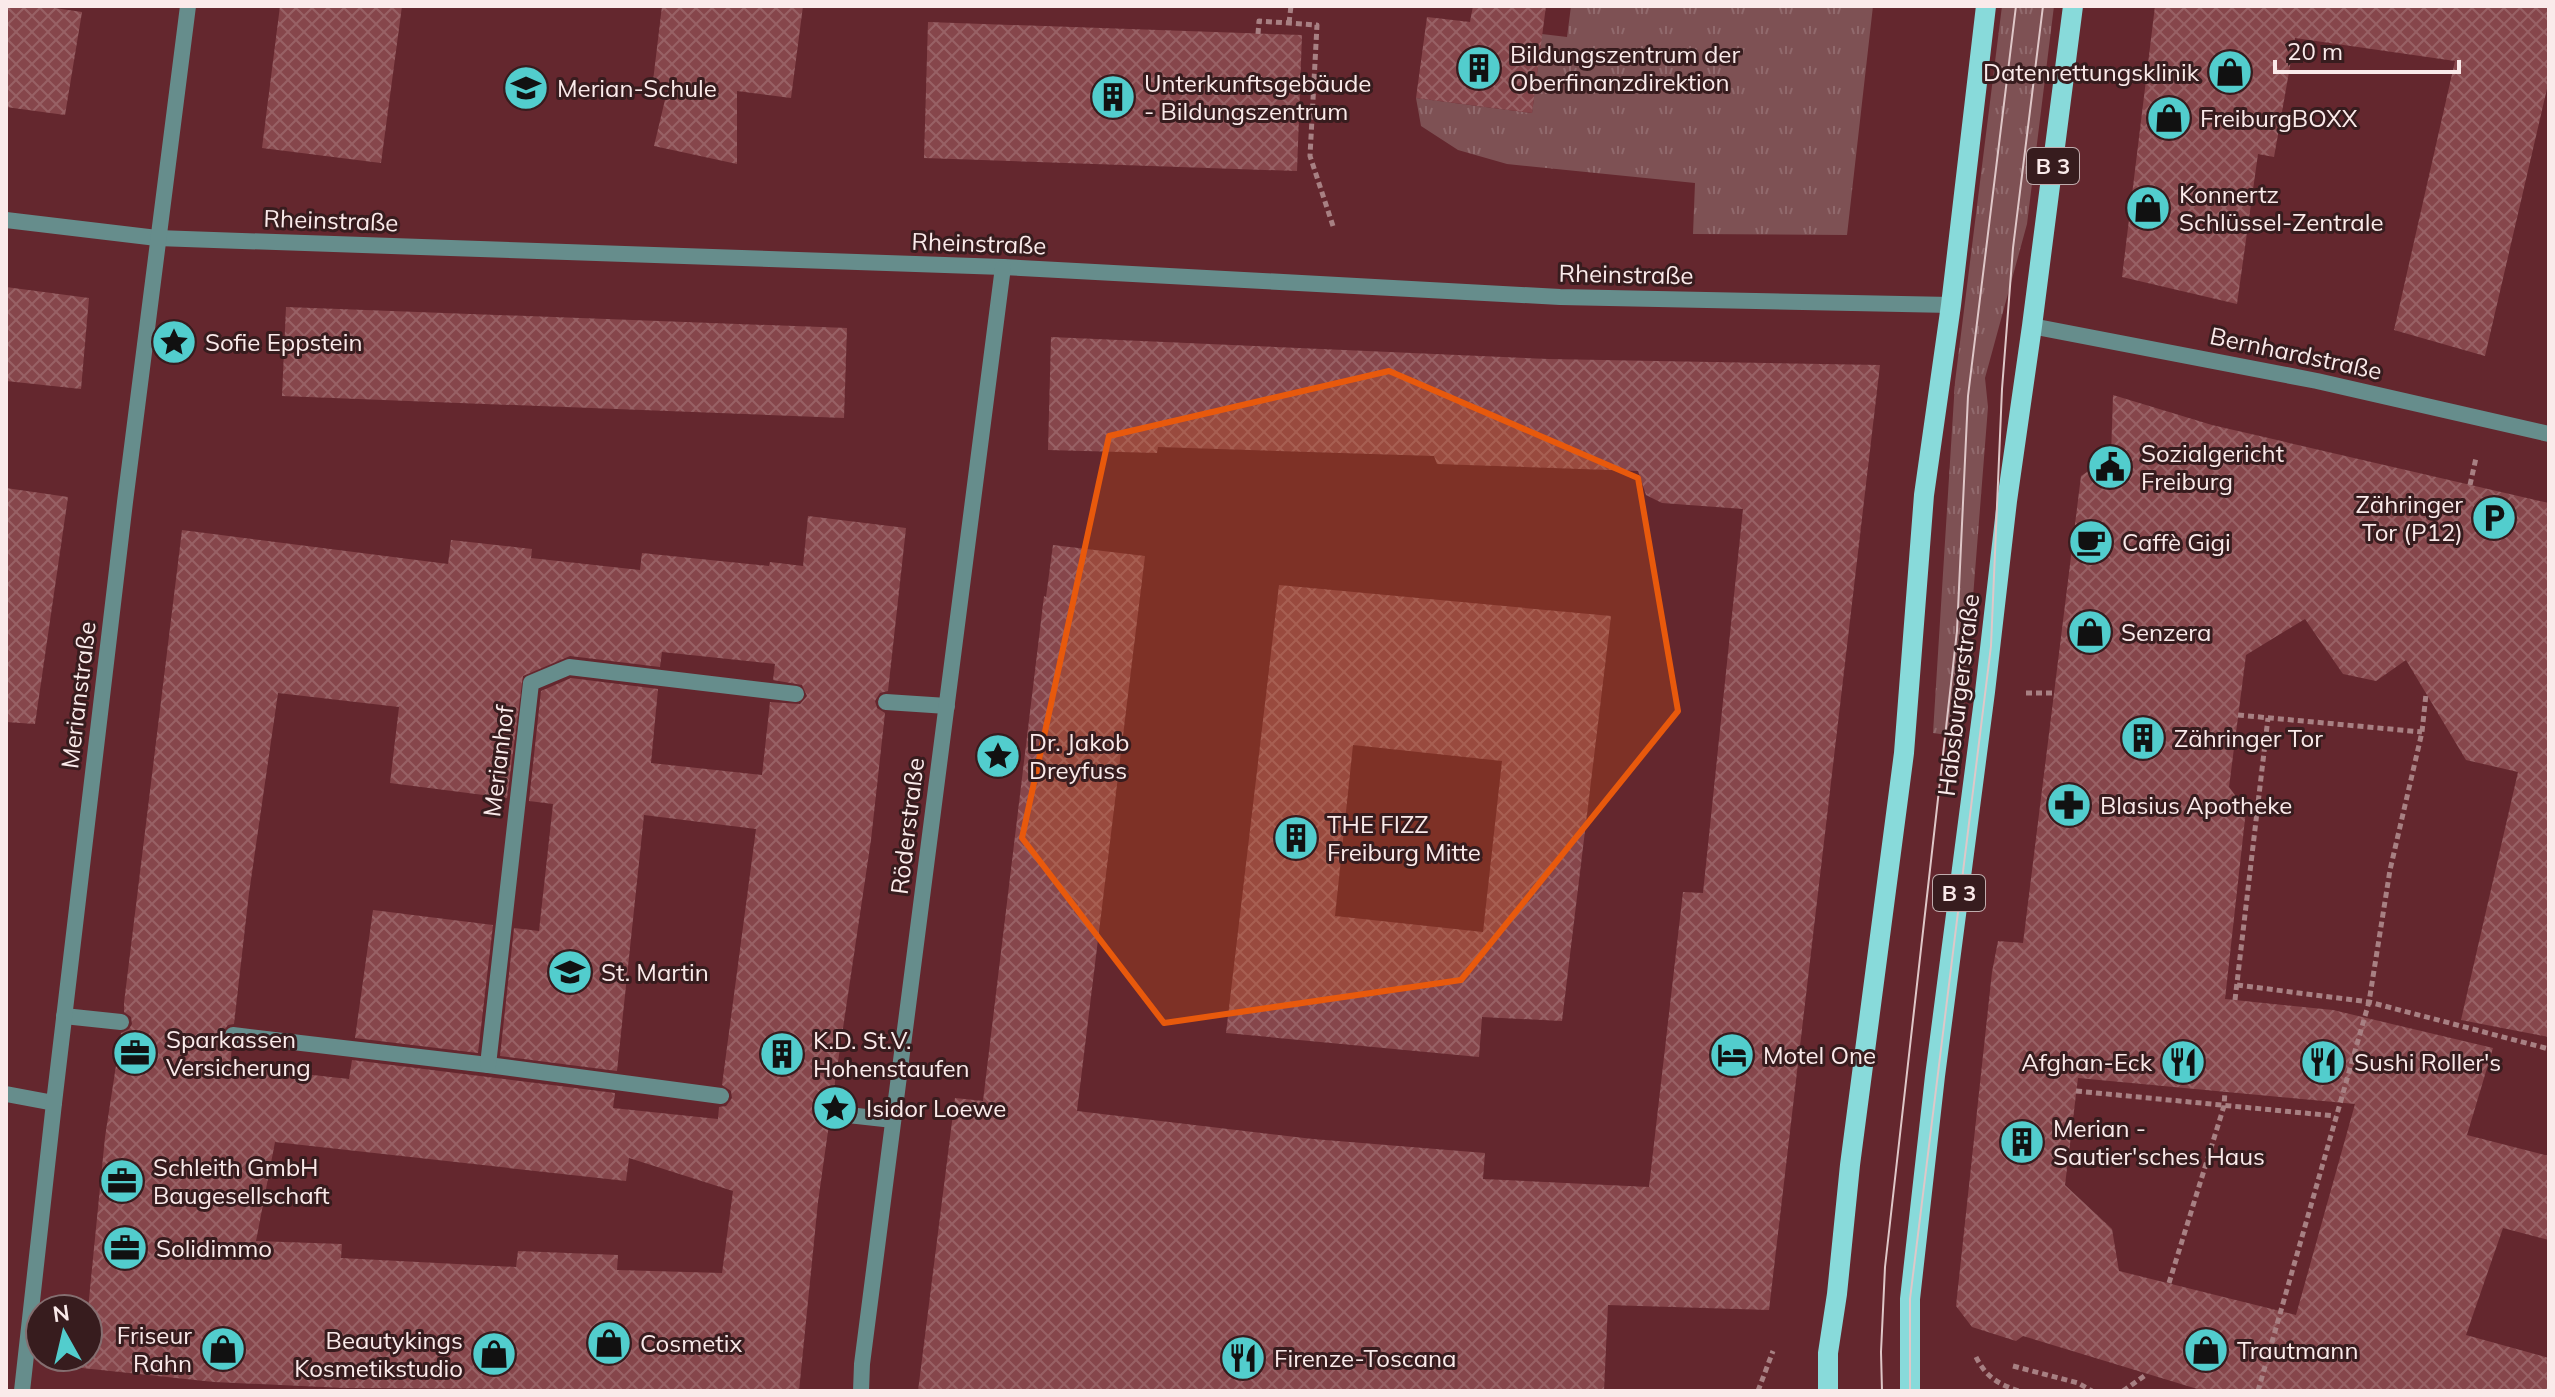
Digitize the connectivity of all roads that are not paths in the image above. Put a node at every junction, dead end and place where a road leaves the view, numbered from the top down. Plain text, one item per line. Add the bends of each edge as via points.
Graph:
1 (188, 6) edge
2 (1986, 6) edge
3 (2073, 6) edge
4 (6, 220) edge
5 (157, 238) junction
6 (1003, 267) junction
7 (1951, 305) junction
8 (2032, 326) junction
9 (2549, 434) edge
10 (796, 694) dead end
11 (886, 702) dead end
12 (947, 706) junction
13 (64, 1016) junction
14 (121, 1022) dead end
15 (233, 1035) dead end
16 (488, 1065) junction
17 (6, 1094) edge
18 (721, 1096) dead end
19 (54, 1103) junction
20 (830, 1113) dead end
21 (893, 1120) junction
22 (22, 1391) edge
23 (861, 1391) edge
24 (1828, 1391) edge
25 (1910, 1391) edge

1 - 5 street, Merianstraße
2 - 7 main road, Habsburgerstraße
3 - 8 main road, Habsburgerstraße / B 3
4 - 5 street, Rheinstraße
5 - 6 street, Rheinstraße
5 - 13 street, Merianstraße
6 - 7 street, Rheinstraße via 1560,297
6 - 12 street, Röderstraße
7 - 24 main road, Habsburgerstraße via 1924,495 1904,753 1850,1165
8 - 9 street, Bernhardstraße via 2317,381
8 - 25 main road, Habsburgerstraße / B 3 via 1910,1299
10 - 16 street, Merianhof via 569,667 531,683
11 - 12 street
12 - 21 street, Röderstraße
13 - 14 street
13 - 19 street, Merianstraße
15 - 16 street
16 - 18 street
17 - 19 street
19 - 22 street, Merianstraße
20 - 21 street
21 - 23 street, Röderstraße

